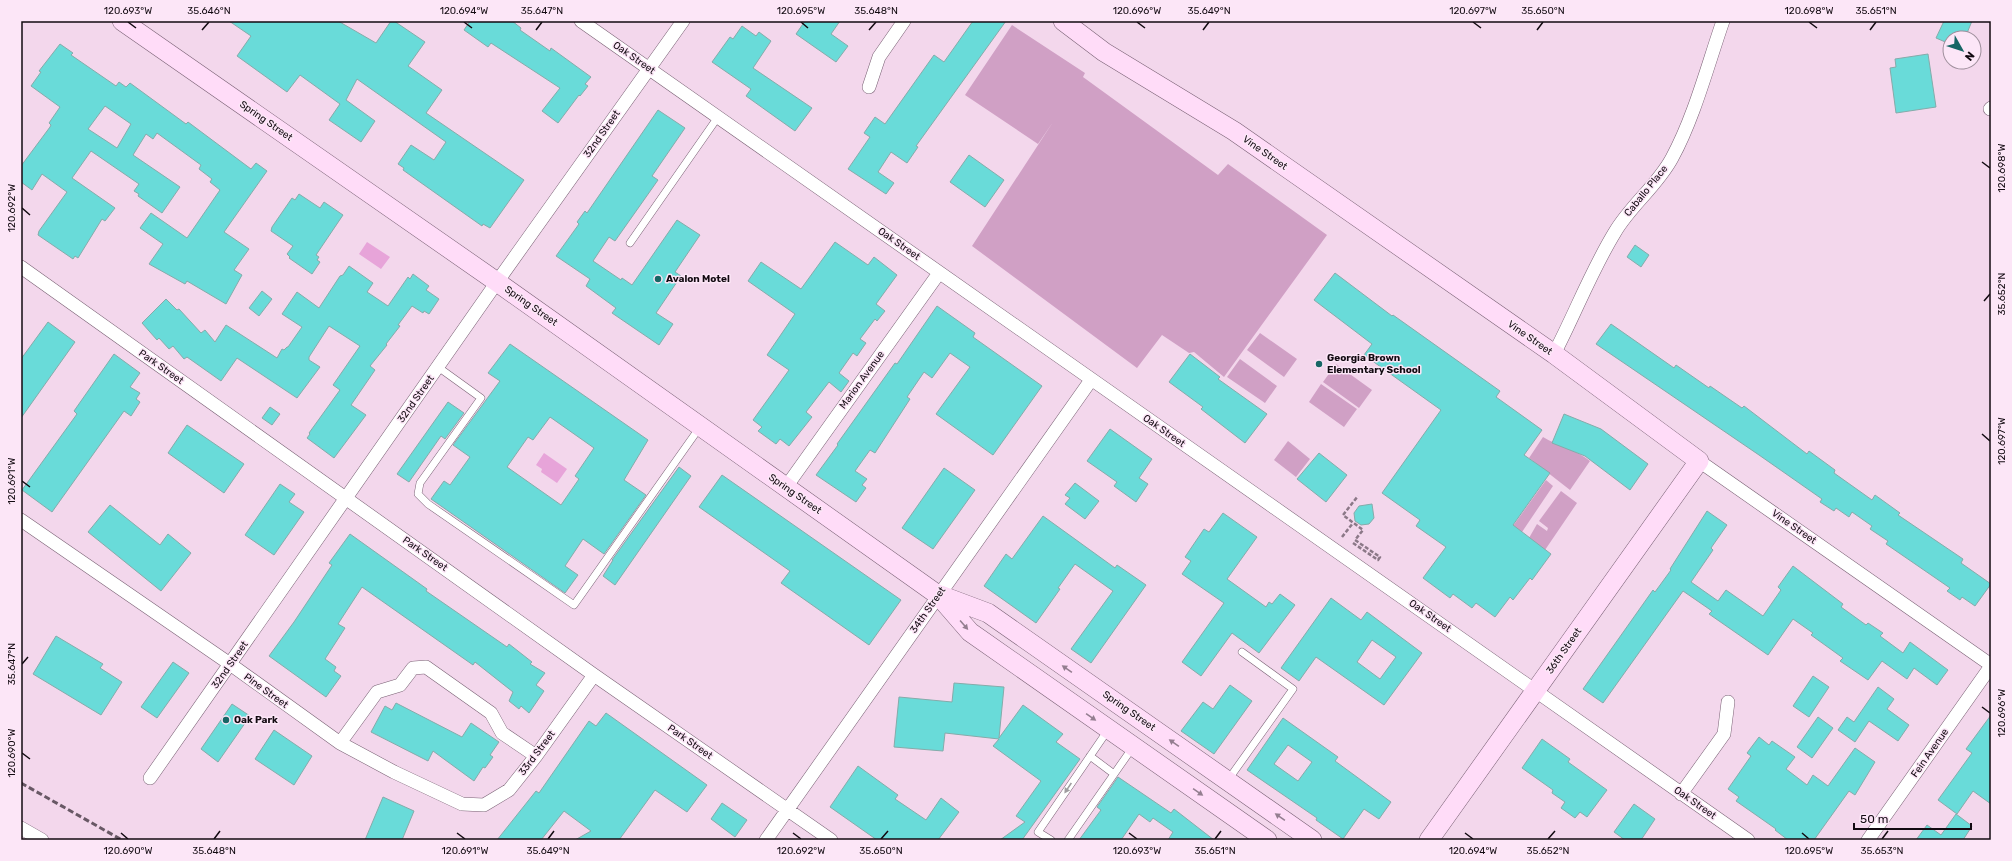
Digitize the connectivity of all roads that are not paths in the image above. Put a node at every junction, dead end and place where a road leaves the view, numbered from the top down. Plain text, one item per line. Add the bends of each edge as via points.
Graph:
1 (122, 21) edge
2 (581, 21) edge
3 (683, 21) edge
4 (904, 21) edge
5 (1063, 21) edge
6 (1723, 21) edge
7 (649, 68) junction
8 (869, 87) dead end
9 (718, 117) junction
10 (630, 243) dead end
11 (21, 268) edge
12 (939, 273) junction
13 (497, 282) junction
14 (1554, 354) junction
15 (438, 367) junction
16 (1092, 380) junction
17 (700, 427) junction
18 (1699, 461) junction
19 (786, 487) junction
20 (347, 498) junction
21 (21, 520) edge
22 (938, 595) junction
23 (1242, 652) dead end
24 (230, 664) junction
25 (1991, 665) edge
26 (594, 675) junction
27 (1536, 690) junction
28 (1728, 702) dead end
29 (1108, 729) junction
30 (340, 743) junction
31 (1133, 746) junction
32 (536, 756) junction
33 (1090, 756) junction
34 (1114, 774) junction
35 (150, 778) dead end
36 (1228, 781) junction
37 (1681, 794) junction
38 (462, 804) joint
39 (787, 810) junction
40 (21, 828) edge
41 (42, 840) edge
42 (766, 840) edge
43 (831, 840) edge
44 (1050, 840) edge
45 (1068, 840) edge
46 (1267, 840) edge
47 (1312, 840) edge
48 (1429, 840) edge
49 (1748, 840) edge
50 (1868, 840) edge

1 - 13 main road, Spring Street
2 - 7 street, Oak Street
3 - 7 street, 32nd Street
4 - 8 street via 879,57
5 - 14 main road, Vine Street via 1104,52 1234,131
6 - 14 street, Caballo Place via 1683,135 1672,158 1657,181 1616,230
7 - 9 street, Oak Street
7 - 13 street, 32nd Street
9 - 10 lane
9 - 12 street, Oak Street
11 - 20 street, Park Street
12 - 16 street, Oak Street
12 - 19 street, Marion Avenue
13 - 15 street, 32nd Street
13 - 17 main road, Spring Street
14 - 18 main road, Vine Street
15 - 17 lane via 481,398 420,483 418,494 428,504 574,605
15 - 20 street, 32nd Street
16 - 22 street, 34th Street
16 - 27 street, Oak Street
17 - 19 main road, Spring Street
18 - 25 street, Vine Street
18 - 27 main road, 36th Street
19 - 22 main road, Spring Street
20 - 24 street, 32nd Street
20 - 26 street, Park Street
21 - 24 street, Pine Street
22 -> 29 main road, Spring Street via 970,632
36 -> 22 main road, Spring Street via 988,613
22 - 39 street, 34th Street
23 - 36 lane via 1293,689
24 - 30 street, Pine Street
24 - 35 street, 32nd Street
25 - 50 street, Fein Avenue
26 - 32 street, 33rd Street
26 - 39 street, Park Street
27 - 37 street, Oak Street
27 - 48 main road, 36th Street
28 - 37 street via 1724,734
29 - 31 main road, Spring Street
29 - 33 lane
30 - 32 street via 377,692 400,685 413,668 426,667 491,712 502,733
30 - 38 street, Pine Street
31 - 34 lane
31 -> 46 main road, Spring Street
32 - 38 street, 33rd Street via 509,790 484,805
33 - 34 lane
33 -> 44 lane via 1038,832
34 - 45 lane
47 -> 36 main road, Spring Street
37 - 49 street, Oak Street
39 - 42 street, 34th Street
39 - 43 street, Park Street
40 - 41 street

